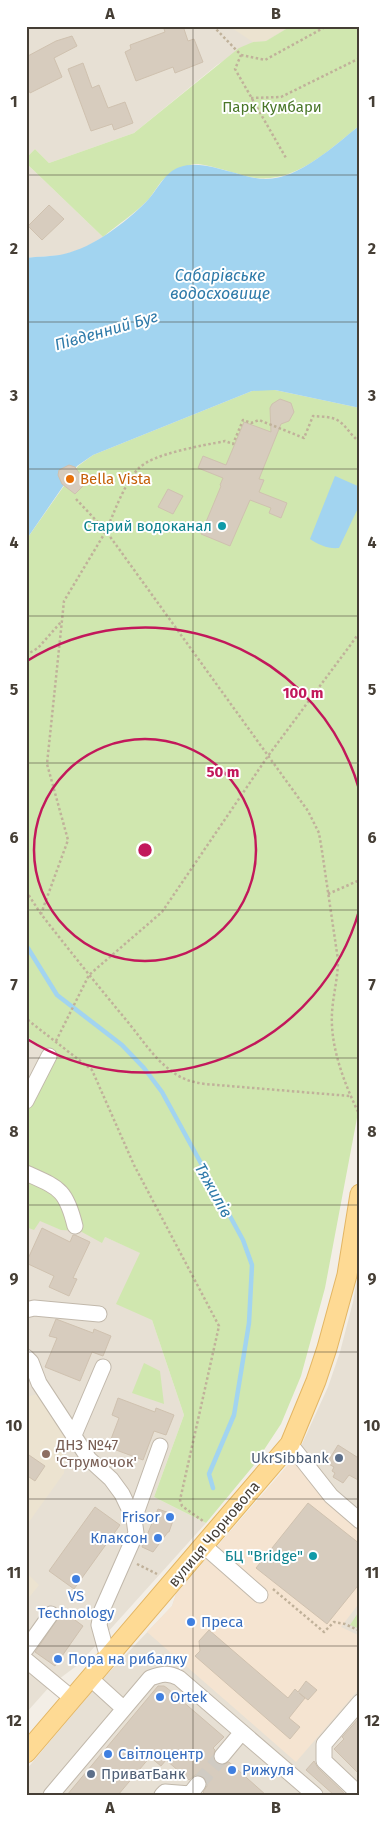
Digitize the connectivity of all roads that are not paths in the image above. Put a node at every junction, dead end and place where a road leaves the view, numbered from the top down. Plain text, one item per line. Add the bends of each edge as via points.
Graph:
1 (49, 1056) dead end
2 (26, 1101) edge
3 (26, 1173) edge
4 (360, 1194) edge
5 (75, 1226) dead end
6 (360, 1257) edge
7 (346, 1274) junction
8 (26, 1310) edge
9 (99, 1314) dead end
10 (26, 1357) edge
11 (103, 1367) dead end
12 (74, 1435) junction
13 (290, 1444) junction
14 (160, 1446) dead end
15 (134, 1519) junction
16 (360, 1521) edge
17 (203, 1546) junction
18 (263, 1589) road end
19 (51, 1614) dead end
20 (26, 1649) edge
21 (108, 1658) junction
22 (26, 1660) edge
23 (90, 1678) junction
24 (73, 1699) junction
25 (360, 1702) edge
26 (124, 1708) junction
27 (242, 1732) junction
28 (26, 1753) edge
29 (222, 1756) tunnel mouth
30 (193, 1791) edge
31 (360, 1794) edge
32 (51, 1795) edge
33 (162, 1795) edge
34 (315, 1795) edge

1 - 2 street
3 - 5 street via 57,1187 66,1198
4 - 7 main road, вулиця Чорновола
6 - 7 street
7 - 13 main road, вулиця Чорновола via 316,1381
8 - 9 street
10 - 12 street via 39,1383
11 - 12 street
12 - 15 street via 89,1459 122,1494
13 - 16 street via 331,1496
13 - 17 main road, вулиця Чорновола
14 - 15 street
15 - 21 street via 136,1533 102,1610 99,1625
17 - 18 street
17 - 21 main road, вулиця Чорновола
19 - 20 street
21 - 23 main road, вулиця Чорновола
22 - 24 street
23 - 24 main road, вулиця Чорновола
23 - 26 street
24 - 28 main road, вулиця Чорновола
25 - 31 street via 324,1744 324,1761
26 - 27 street via 150,1678 171,1674
26 - 32 street
27 - 29 street
27 - 34 street
30 - 33 street via 164,1792

